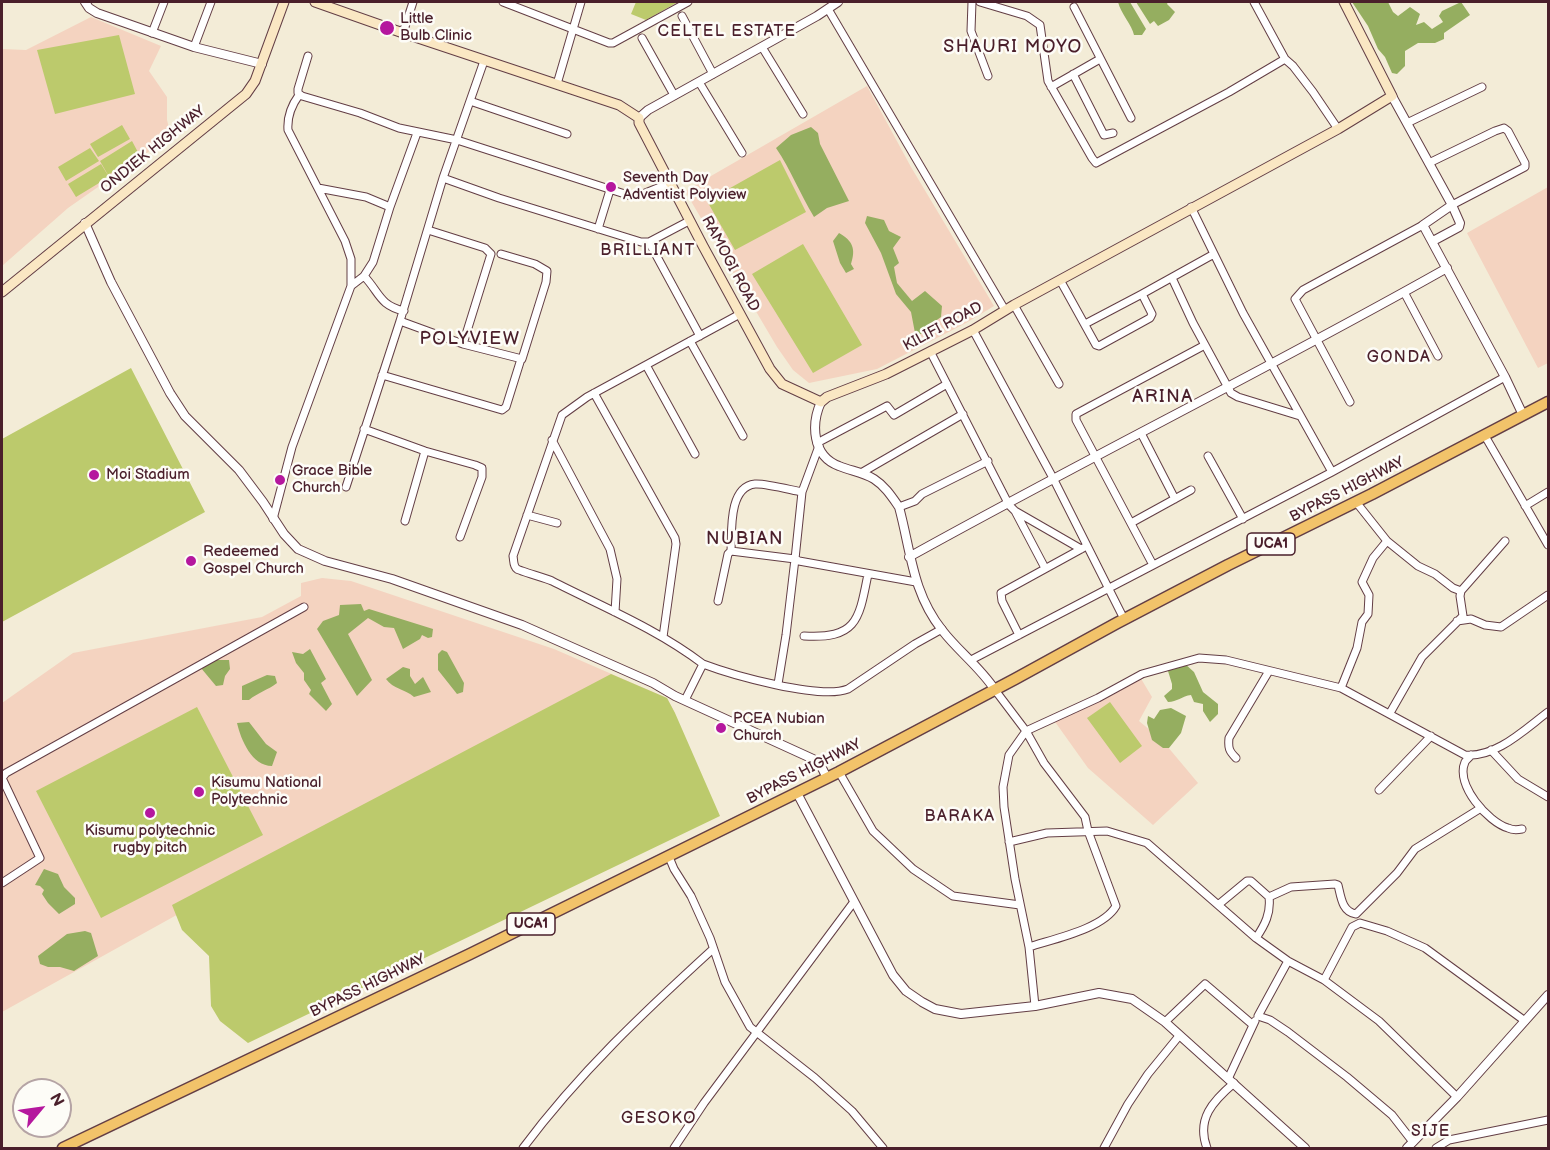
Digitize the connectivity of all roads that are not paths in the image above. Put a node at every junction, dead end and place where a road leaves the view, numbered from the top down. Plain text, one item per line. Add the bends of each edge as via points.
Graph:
1 (85, 2) edge
2 (164, 2) edge
3 (211, 2) edge
4 (284, 2) edge
5 (315, 2) edge
6 (413, 2) edge
7 (503, 2) edge
8 (581, 2) edge
9 (688, 2) edge
10 (838, 2) edge
11 (972, 2) edge
12 (980, 2) edge
13 (1254, 2) edge
14 (1344, 2) edge
15 (1074, 8) dead end
16 (828, 9) junction
17 (682, 16) dead end
18 (572, 28) junction
19 (152, 33) junction
20 (403, 33) junction
21 (642, 38) dead end
22 (194, 47) junction
23 (762, 47) junction
24 (308, 56) dead end
25 (1100, 59) junction
26 (1285, 59) junction
27 (484, 61) junction
28 (262, 64) junction
29 (713, 74) junction
30 (1073, 74) junction
31 (988, 76) dead end
32 (699, 82) junction
33 (557, 84) junction
34 (1051, 87) junction
35 (1482, 87) dead end
36 (299, 95) junction
37 (675, 95) junction
38 (1392, 96) junction
39 (470, 101) junction
40 (803, 114) dead end
41 (639, 118) junction
42 (1131, 118) dead end
43 (1407, 123) junction
44 (1338, 129) junction
45 (417, 133) junction
46 (1113, 133) dead end
47 (567, 134) dead end
48 (457, 140) junction
49 (742, 153) dead end
50 (1429, 163) junction
51 (443, 178) junction
52 (670, 183) junction
53 (318, 188) junction
54 (610, 190) junction
55 (1452, 206) junction
56 (390, 207) junction
57 (1191, 207) junction
58 (689, 221) junction
59 (85, 223) junction
60 (1423, 225) junction
61 (598, 228) junction
62 (428, 230) junction
63 (1433, 241) junction
64 (649, 242) junction
65 (501, 254) dead end
66 (1214, 254) junction
67 (1447, 268) junction
68 (364, 276) junction
69 (1172, 278) junction
70 (1060, 280) junction
71 (351, 286) junction
72 (2, 292) edge
73 (1404, 292) junction
74 (1142, 294) junction
75 (1010, 307) junction
76 (404, 311) junction
77 (740, 314) junction
78 (400, 321) junction
79 (1085, 324) junction
80 (972, 330) junction
81 (700, 336) junction
82 (1316, 339) junction
83 (690, 341) junction
84 (463, 344) junction
85 (1205, 345) junction
86 (930, 351) junction
87 (1438, 356) dead end
88 (521, 359) junction
89 (1271, 364) junction
90 (646, 365) junction
91 (382, 375) junction
92 (1505, 377) junction
93 (947, 384) junction
94 (1059, 384) dead end
95 (1227, 387) junction
96 (594, 393) junction
97 (821, 402) junction
98 (1350, 402) dead end
99 (1548, 402) edge
100 (963, 414) junction
101 (1300, 416) junction
102 (1523, 416) junction
103 (364, 429) junction
104 (1141, 433) junction
105 (743, 436) dead end
106 (1485, 436) junction
107 (552, 440) junction
108 (818, 444) junction
109 (425, 451) junction
110 (695, 454) dead end
111 (1096, 455) junction
112 (1208, 456) dead end
113 (988, 461) junction
114 (1332, 472) junction
115 (861, 473) junction
116 (1053, 478) junction
117 (346, 487) dead end
118 (1191, 490) dead end
119 (802, 492) junction
120 (1548, 492) edge
121 (1175, 499) junction
122 (1356, 502) junction
123 (1008, 503) junction
124 (1525, 506) junction
125 (899, 507) junction
126 (1015, 511) junction
127 (527, 515) junction
128 (273, 519) junction
129 (1243, 519) junction
130 (405, 521) dead end
131 (557, 523) dead end
132 (1131, 523) junction
133 (460, 537) dead end
134 (1387, 541) junction
135 (1505, 541) dead end
136 (1548, 545) edge
137 (1084, 547) junction
138 (731, 550) junction
139 (909, 557) junction
140 (795, 559) junction
141 (1153, 565) junction
142 (1045, 568) junction
143 (868, 574) junction
144 (916, 582) junction
145 (1109, 588) junction
146 (1461, 591) junction
147 (1548, 595) edge
148 (718, 601) dead end
149 (303, 607) dead end
150 (615, 612) junction
151 (1124, 620) junction
152 (1457, 621) junction
153 (942, 630) junction
154 (1019, 635) junction
155 (804, 636) dead end
156 (663, 637) junction
157 (971, 660) junction
158 (703, 664) junction
159 (1269, 671) junction
160 (778, 684) junction
161 (1341, 688) junction
162 (995, 690) junction
163 (685, 700) junction
164 (1390, 712) junction
165 (1548, 712) edge
166 (1026, 731) junction
167 (1431, 736) junction
168 (1491, 750) junction
169 (1471, 755) junction
170 (1236, 758) dead end
171 (839, 772) junction
172 (827, 778) junction
173 (1379, 790) dead end
174 (797, 793) junction
175 (1548, 797) edge
176 (1481, 808) junction
177 (1522, 829) dead end
178 (1088, 831) junction
179 (1009, 842) junction
180 (669, 857) junction
181 (2, 883) edge
182 (1269, 897) junction
183 (854, 903) junction
184 (1020, 905) junction
185 (1218, 905) junction
186 (1256, 938) junction
187 (1029, 947) junction
188 (713, 949) junction
189 (1288, 961) junction
190 (1324, 980) junction
191 (1548, 995) edge
192 (1035, 1006) junction
193 (1258, 1016) junction
194 (1525, 1021) junction
195 (1164, 1022) junction
196 (1253, 1025) junction
197 (757, 1033) junction
198 (1179, 1036) junction
199 (1231, 1081) junction
200 (1457, 1097) junction
201 (1548, 1120) edge
202 (1412, 1146) edge
203 (63, 1149) edge
204 (523, 1149) edge
205 (674, 1149) edge
206 (883, 1149) edge
207 (1104, 1149) edge
208 (1207, 1149) edge
209 (1305, 1149) edge
210 (1436, 1149) edge

1 - 19 street via 97,13
2 - 19 street
3 - 22 street
4 - 28 main road, ONDIEK HIGHWAY
5 - 20 main road
6 - 20 street
7 - 18 street
8 - 18 street
9 - 18 street via 613,43
10 - 16 street
11 - 31 street via 971,31
12 - 34 street via 1027,16 1040,25
13 - 26 street
14 - 38 main road
15 - 25 street
16 - 23 street
16 - 75 street
17 - 29 street
18 - 33 street
19 - 22 street
20 - 27 main road
21 - 37 street
22 - 28 street
23 - 29 street
23 - 40 street
24 - 36 street
25 - 30 street
25 - 42 street
26 - 34 street via 1096,163
26 - 44 street
27 - 33 main road
27 - 39 street
28 - 59 main road, ONDIEK HIGHWAY via 246,94
29 - 32 street
30 - 34 street
30 - 46 street via 1104,135
32 - 37 street
32 - 49 street
33 - 41 main road via 619,105
35 - 43 street
36 - 45 street
36 - 53 street via 291,108 288,130
37 - 41 street
38 - 43 street
38 - 44 main road, KILIFI ROAD
39 - 47 street
39 - 48 street
41 - 52 main road, RAMOGI ROAD
43 - 50 street
44 - 57 main road, KILIFI ROAD
45 - 48 street
45 - 56 street
48 - 51 street
48 - 54 street
50 - 55 street
50 - 55 street via 1504,128 1526,163
51 - 61 street
51 - 62 street
52 - 54 street via 635,197
52 - 58 main road, RAMOGI ROAD
53 - 56 street
53 - 71 street via 349,251
54 - 61 street
55 - 60 street
55 - 63 street via 1459,227
56 - 68 street via 373,262
57 - 66 street
57 - 70 main road, KILIFI ROAD
58 - 64 street
58 - 77 main road, RAMOGI ROAD
59 - 72 main road, ONDIEK HIGHWAY
59 - 128 street via 111,282 170,393 192,424 239,470
60 - 63 street
60 - 82 street via 1297,294 1297,304
61 - 64 street
62 - 76 street
62 - 84 street via 485,248 491,254
63 - 67 street
64 - 81 street
65 - 88 street via 547,271
66 - 69 street
66 - 89 street
67 - 73 street
67 - 92 street
68 - 71 street
68 - 76 street via 383,302
69 - 74 street
69 - 85 street
70 - 75 main road, KILIFI ROAD
70 - 79 street
71 - 128 street via 292,447
73 - 82 street
73 - 87 street
74 - 79 street
74 - 79 street via 1152,312 1150,318 1099,345
75 - 80 main road, KILIFI ROAD
75 - 94 street
76 - 78 street
77 - 81 street
77 - 97 main road, RAMOGI ROAD via 774,376 782,384
78 - 84 street
78 - 91 street
80 - 86 main road, KILIFI ROAD
80 - 116 street
81 - 83 street
82 - 89 street
82 - 98 street
83 - 90 street
83 - 105 street
84 - 88 street
85 - 95 street
85 - 111 street via 1076,414
86 - 93 street
86 - 97 main road, KILIFI ROAD
88 - 91 street via 502,410
89 - 95 street
89 - 101 street
90 - 96 street
90 - 110 street
91 - 103 street
92 - 102 street
92 - 114 street
93 - 100 street
93 - 108 street via 894,415 887,406
95 - 101 street via 1238,396
95 - 104 street
96 - 107 street via 562,415
96 - 156 street via 675,538
97 - 108 street via 814,431
99 - 102 main road, BYPASS HIGHWAY / UCA1
100 - 113 street
100 - 115 street
101 - 114 street
102 - 106 main road, BYPASS HIGHWAY / UCA1
103 - 109 street
103 - 117 street
104 - 111 street
104 - 121 street
106 - 122 main road, BYPASS HIGHWAY / UCA1
106 - 124 street
107 - 127 street
107 - 150 street via 610,549 617,579
108 - 115 street via 828,460
108 - 119 street
109 - 130 street
109 - 133 street via 482,468
111 - 116 street
111 - 132 street
112 - 129 street
113 - 123 street
113 - 125 street
114 - 129 street
115 - 125 street via 885,488
116 - 123 street
116 - 137 street
118 - 121 street
119 - 138 street via 754,484 744,490 734,501
119 - 140 street
120 - 124 street
121 - 132 street
122 - 134 street
122 - 151 main road, BYPASS HIGHWAY / UCA1
123 - 126 street
123 - 139 street
124 - 136 street
125 - 139 street
126 - 137 street
126 - 142 street
127 - 131 street
127 - 150 street via 513,556 515,567
128 - 163 street via 292,543 308,554 522,625
129 - 141 street
132 - 141 street
134 - 146 street via 1418,566
134 - 161 street via 1372,558 1362,582 1369,595 1368,614
135 - 146 street
137 - 142 street
137 - 145 street
138 - 140 street
138 - 148 street
139 - 144 street
140 - 143 street
140 - 160 street
141 - 145 street
142 - 154 street via 1001,593
143 - 144 street
143 - 155 street via 861,610 851,626 828,637
144 - 153 street
145 - 151 street
145 - 154 street
146 - 152 street via 1463,616
147 - 152 street via 1501,627 1471,619
149 - 181 street via 6,773 2,778 40,858
150 - 156 street
151 - 162 main road, BYPASS HIGHWAY / UCA1
152 - 164 street via 1422,657
153 - 157 street
153 - 160 street via 845,691 826,693
154 - 157 street
156 - 158 street
157 - 162 street
158 - 160 street via 735,676
158 - 163 street
159 - 161 street
159 - 166 street via 1199,658 1142,674
159 - 170 street via 1229,738 1229,752
161 - 164 street
162 - 166 street
162 - 171 main road, BYPASS HIGHWAY / UCA1
163 - 172 street via 813,759
164 - 167 street
165 - 168 street
166 - 178 street via 1044,763 1085,817
166 - 179 street via 1009,755 1005,769 1004,807
167 - 169 street
167 - 173 street
168 - 169 street
168 - 175 street via 1518,779
169 - 176 street via 1465,763 1466,784
171 - 172 main road, BYPASS HIGHWAY / UCA1
171 - 184 street via 873,831 914,869 953,896
172 - 174 main road, BYPASS HIGHWAY / UCA1
174 - 180 main road, BYPASS HIGHWAY / UCA1
174 - 183 street
176 - 177 street via 1505,828
176 - 182 street via 1415,849 1356,914 1346,909 1335,884 1291,887
178 - 179 street via 1047,833
178 - 185 street via 1113,831 1147,843
178 - 187 street via 1114,909 1083,930
179 - 184 street
180 - 188 street via 691,896
180 - 203 main road, BYPASS HIGHWAY / UCA1
182 - 185 street via 1249,881
182 - 186 street via 1269,913
183 - 192 street via 893,975 922,1002 962,1014
183 - 197 street
184 - 187 street
185 - 186 street
186 - 189 street
187 - 192 street
188 - 197 street via 737,1006
188 - 204 street via 609,1046
189 - 190 street
189 - 193 street
190 - 194 street via 1352,927 1360,923 1387,930 1425,948
190 - 200 street via 1379,1021
191 - 194 street
192 - 195 street via 1099,993 1118,995 1132,999
193 - 196 street
193 - 202 street via 1288,1032 1347,1077 1392,1115
194 - 200 street
195 - 196 street via 1205,984
195 - 198 street
196 - 199 street
197 - 205 street
197 - 206 street via 852,1111
198 - 199 street
198 - 207 street via 1128,1104
199 - 208 street via 1209,1109 1204,1127
199 - 209 street
200 - 202 street
201 - 210 street via 1449,1140

